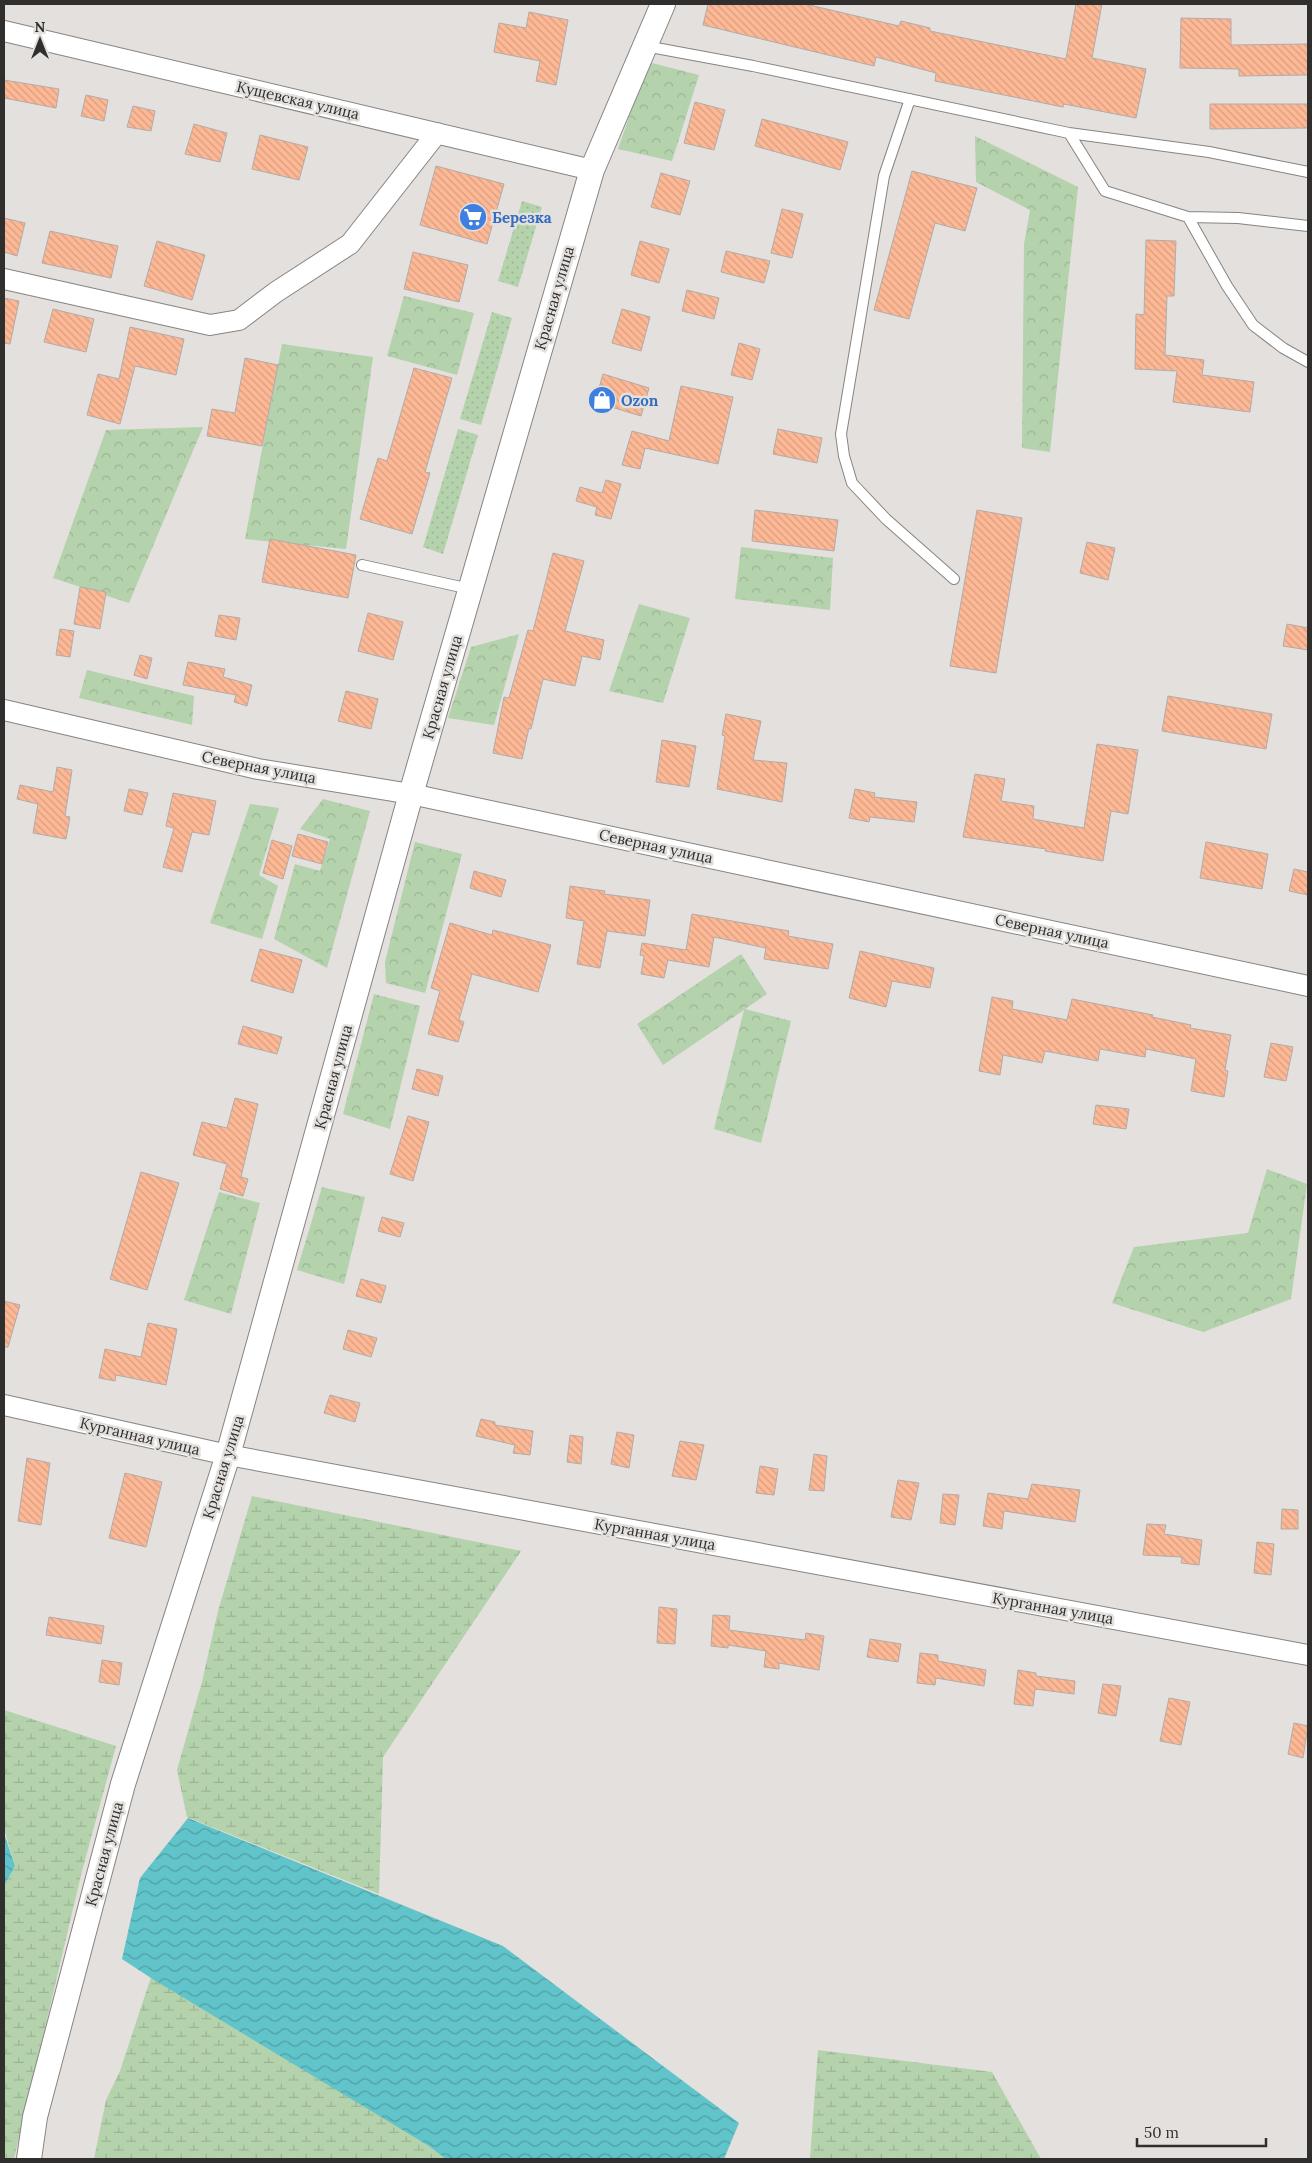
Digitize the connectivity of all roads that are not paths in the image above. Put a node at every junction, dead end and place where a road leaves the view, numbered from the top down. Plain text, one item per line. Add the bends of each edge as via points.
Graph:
1 (663, 4) edge
2 (4, 31) edge
3 (645, 46) junction
4 (910, 99) junction
5 (1068, 132) junction
6 (437, 133) junction
7 (592, 170) junction
8 (1308, 172) edge
9 (1188, 217) junction
10 (1308, 226) edge
11 (4, 279) edge
12 (1308, 362) edge
13 (362, 565) dead end
14 (954, 579) dead end
15 (470, 589) junction
16 (4, 710) edge
17 (411, 794) junction
18 (1308, 986) edge
19 (4, 1405) edge
20 (228, 1455) junction
21 (1308, 1655) edge
22 (29, 2159) edge

1 - 3 street, Красная улица
2 - 6 street, Кущевская улица
3 - 4 lane
3 - 7 street, Красная улица
4 - 5 lane
4 - 14 lane via 884,176 841,434 852,483 886,519
5 - 8 lane via 1209,152
5 - 9 lane via 1105,191
6 - 7 street, Кущевская улица
6 - 11 street via 350,244 239,320 210,325
7 - 15 street, Красная улица
9 - 10 lane via 1238,218
9 - 12 lane via 1253,325
13 - 15 lane
15 - 17 street, Красная улица
16 - 17 street, Северная улица via 258,769
17 - 18 street, Северная улица
17 - 20 street, Красная улица
19 - 20 street, Курганная улица
20 - 21 street, Курганная улица
20 - 22 street, Красная улица via 122,1784 35,2117

